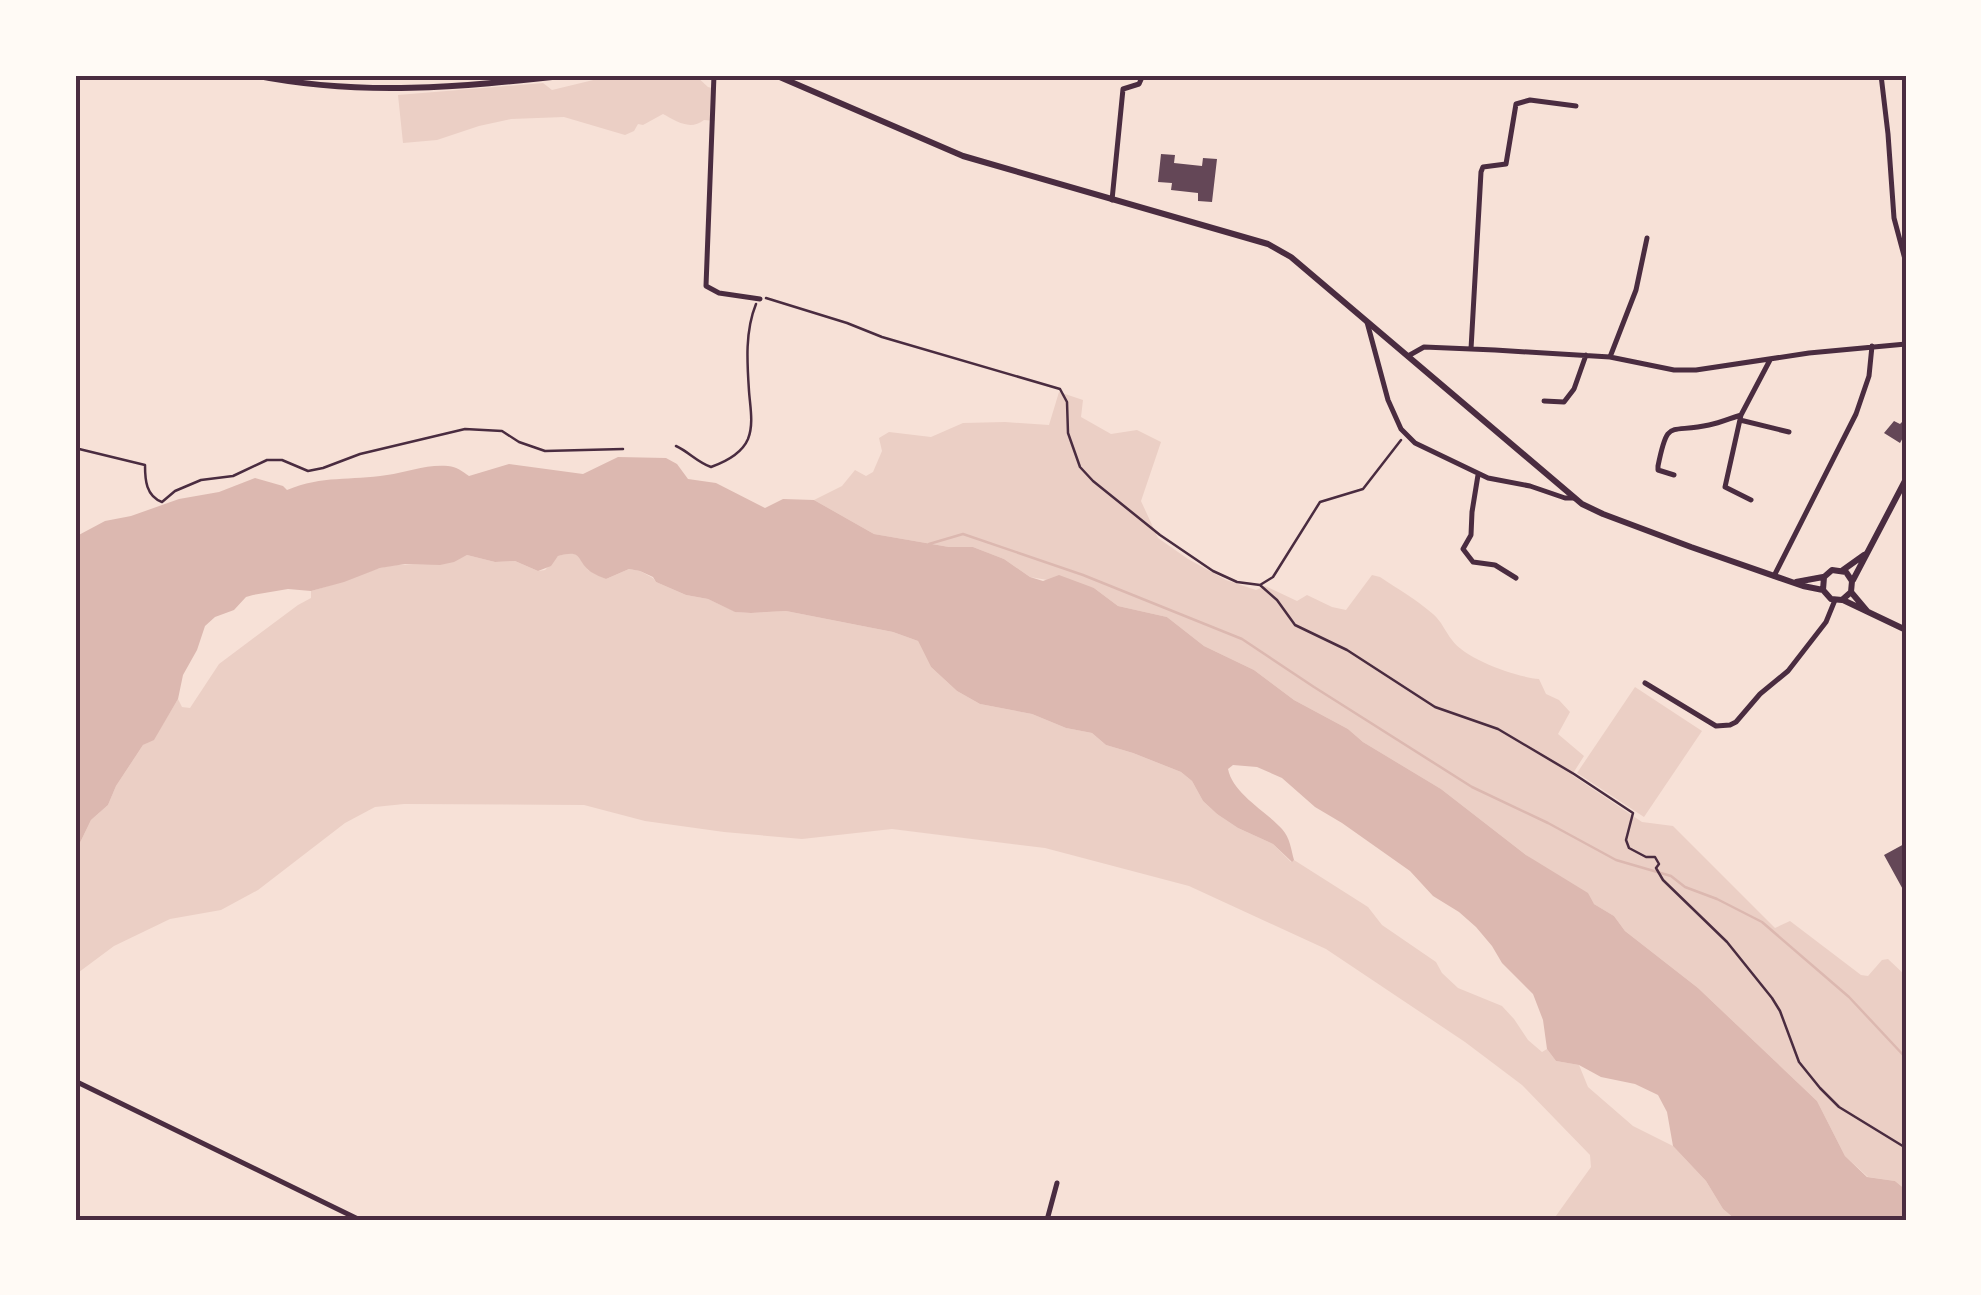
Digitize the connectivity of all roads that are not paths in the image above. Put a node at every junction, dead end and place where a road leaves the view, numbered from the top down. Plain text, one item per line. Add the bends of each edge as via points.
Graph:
1 (253, 75) edge
2 (570, 75) edge
3 (714, 75) edge
4 (775, 75) edge
5 (1143, 75) edge
6 (1881, 75) edge
7 (1576, 106) dead end
8 (1112, 200) junction
9 (1647, 238) dead end
10 (1906, 263) edge
11 (760, 299) road end
12 (1367, 321) junction
13 (1906, 344) edge
14 (1872, 346) junction
15 (1471, 349) junction
16 (1586, 355) junction
17 (1408, 356) junction
18 (1610, 357) junction
19 (1770, 360) junction
20 (1544, 400) dead end
21 (1741, 418) junction
22 (1790, 432) dead end
23 (1674, 474) dead end
24 (1478, 475) junction
25 (1906, 478) edge
26 (1574, 498) junction
27 (1751, 500) dead end
28 (1865, 555) junction
29 (1842, 570) junction
30 (1774, 576) junction
31 (1824, 577) junction
32 (1516, 578) dead end
33 (1852, 581) junction
34 (1794, 582) junction
35 (1822, 590) junction
36 (1851, 592) junction
37 (1839, 600) junction
38 (1867, 612) junction
39 (1906, 630) edge
40 (1645, 683) dead end
41 (75, 1080) edge
42 (1057, 1183) dead end
43 (360, 1220) edge
44 (1047, 1220) edge

1 - 2 main road via 392,90
3 - 11 street via 706,286
4 - 8 main road via 963,156
5 - 8 street via 1124,90
6 - 10 street via 1894,218
7 - 15 street via 1516,104 1506,164 1483,167
8 - 12 main road via 1268,244
9 - 18 street
12 - 17 main road
12 - 24 street via 1388,400 1405,435
13 - 14 street
14 - 19 street
14 - 30 street via 1856,414
15 - 16 street
15 - 17 street via 1424,348
16 - 18 street
16 - 20 street via 1564,402
17 - 26 main road
18 - 19 street via 1674,370
19 - 21 street
21 - 22 street
21 - 23 street via 1670,431 1658,470
21 - 27 street via 1725,486
24 - 26 street
24 - 32 street via 1471,534 1462,549 1473,562
25 - 28 main road
26 - 30 main road
28 - 29 main road
28 - 33 main road
29 - 31 main road
29 - 33 main road
30 - 34 main road
31 - 34 main road
31 - 35 main road
33 - 36 main road
34 - 35 main road
35 - 37 main road
36 - 37 main road
36 - 38 main road
37 - 38 main road
37 - 40 street via 1798,660 1736,722 1716,726
38 - 39 main road
41 - 43 street
42 - 44 street

